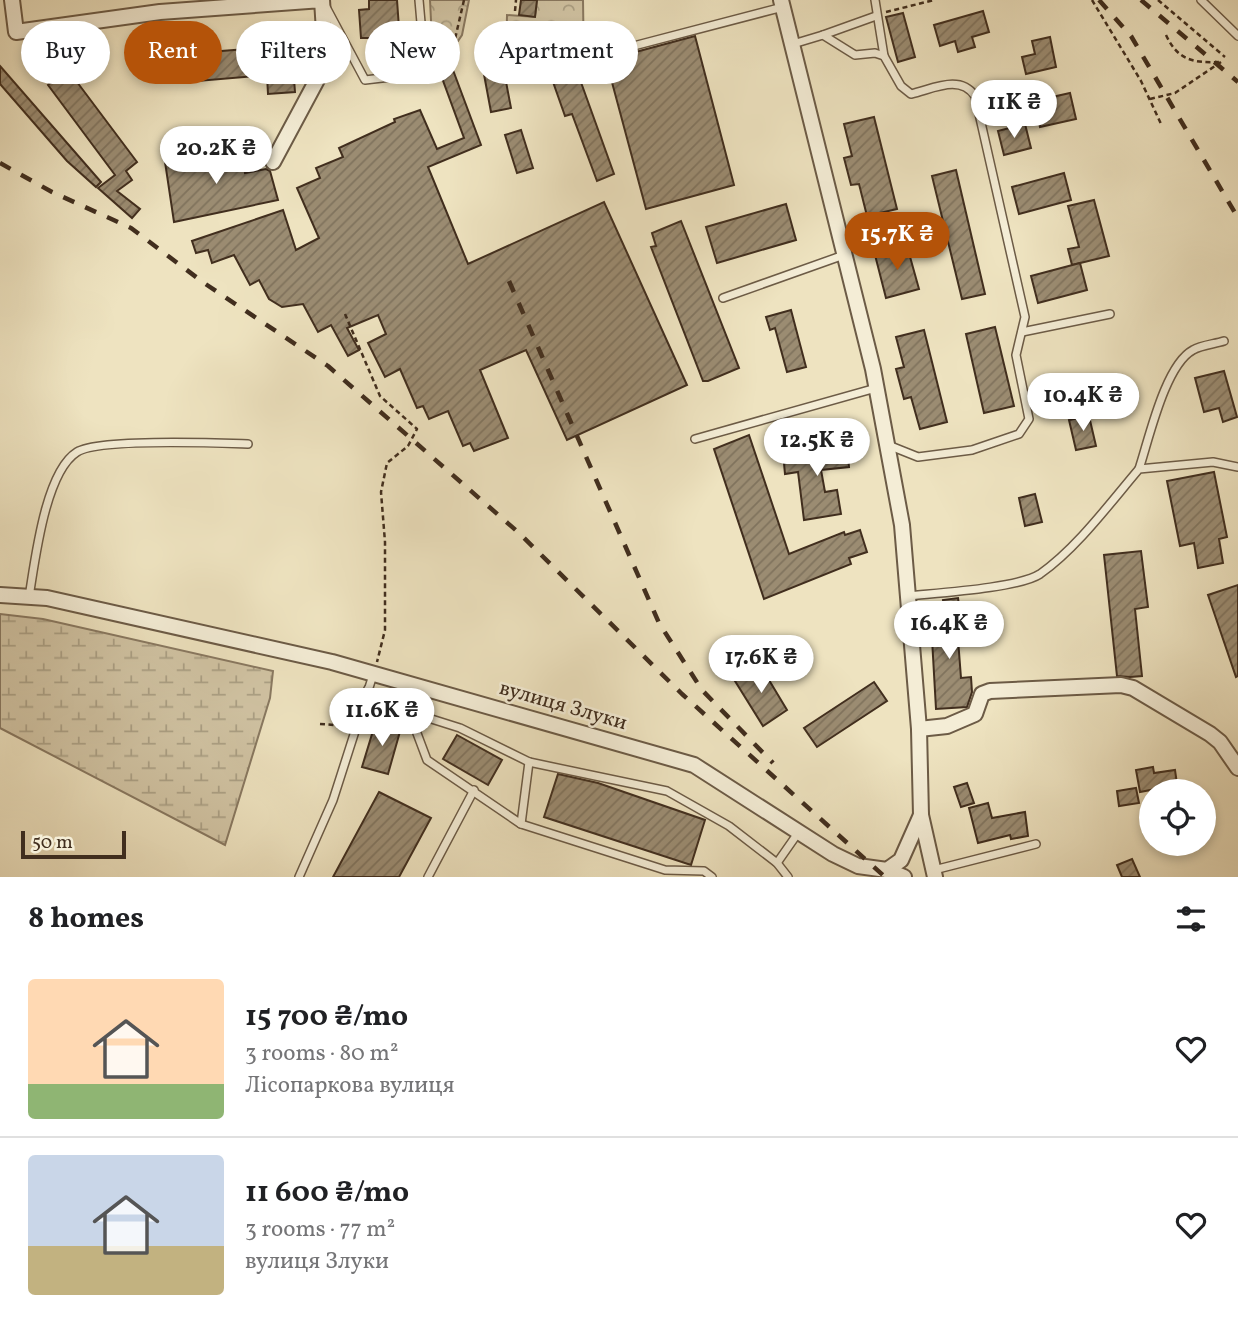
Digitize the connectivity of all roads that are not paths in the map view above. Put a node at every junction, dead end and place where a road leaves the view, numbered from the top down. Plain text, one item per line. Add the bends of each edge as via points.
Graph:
1 (12, 0) edge
2 (322, 0) edge
3 (419, 0) edge
4 (875, 0) edge
5 (1202, 0) edge
6 (275, 1) edge
7 (782, 4) edge
8 (160, 6) edge
9 (876, 16) junction
10 (823, 35) junction
11 (1238, 36) edge
12 (638, 44) edge
13 (792, 44) junction
14 (884, 56) junction
15 (274, 163) dead end
16 (845, 254) junction
17 (723, 298) dead end
18 (1110, 314) dead end
19 (1022, 332) junction
20 (1224, 341) dead end
21 (876, 388) junction
22 (695, 439) dead end
23 (248, 444) dead end
24 (888, 445) junction
25 (1238, 467) edge
26 (1139, 469) junction
27 (0, 595) edge
28 (909, 596) junction
29 (29, 597) junction
30 (373, 675) junction
31 (368, 690) junction
32 (409, 712) junction
33 (919, 729) junction
34 (529, 762) junction
35 (1238, 768) edge
36 (474, 790) junction
37 (921, 815) junction
38 (521, 824) junction
39 (798, 833) junction
40 (1036, 844) dead end
41 (777, 863) junction
42 (887, 870) junction
43 (934, 873) edge
44 (299, 877) edge
45 (428, 877) edge
46 (712, 877) edge
47 (788, 877) edge
48 (904, 877) edge

1 - 8 street via 16,32
2 - 3 lane via 365,80 416,75 425,68
2 - 6 street
2 - 15 street via 326,62
4 - 9 lane
5 - 11 lane
6 - 8 street
7 - 12 lane
7 - 13 street
9 - 10 lane
9 - 14 lane
10 - 13 lane
10 - 14 lane via 855,55
13 - 16 street
14 - 19 lane via 901,86 911,94 959,82 975,96 1025,317
16 - 17 lane
16 - 21 street
18 - 19 lane
19 - 24 lane via 1016,355 1029,419 1019,434 972,450 918,457
20 - 26 lane via 1192,350 1181,361 1168,383
21 - 22 lane
21 - 24 street
23 - 29 lane via 111,445 77,452 55,478 38,538
24 - 28 street
25 - 26 lane via 1213,462
26 - 28 lane via 1094,523 1039,575 988,588
27 - 29 street, вулиця Злуки
28 - 33 street
29 - 30 street, вулиця Злуки
30 - 31 lane
30 - 39 street, вулиця Злуки via 694,765
31 - 32 lane via 384,704
31 - 44 lane via 333,800
32 - 34 lane via 460,728
32 - 36 lane via 427,760
33 - 35 street via 947,726 975,714 982,694 990,691 1121,685 1210,734
33 - 37 street
34 - 38 lane
34 - 41 lane via 667,792 729,827
36 - 38 lane
36 - 45 lane
37 - 42 street via 901,860
37 - 43 street
38 - 46 lane via 665,870 704,871
39 - 41 lane
39 - 42 street, вулиця Злуки via 859,866
40 - 43 lane
41 - 47 lane
42 - 48 street, вулиця Злуки

